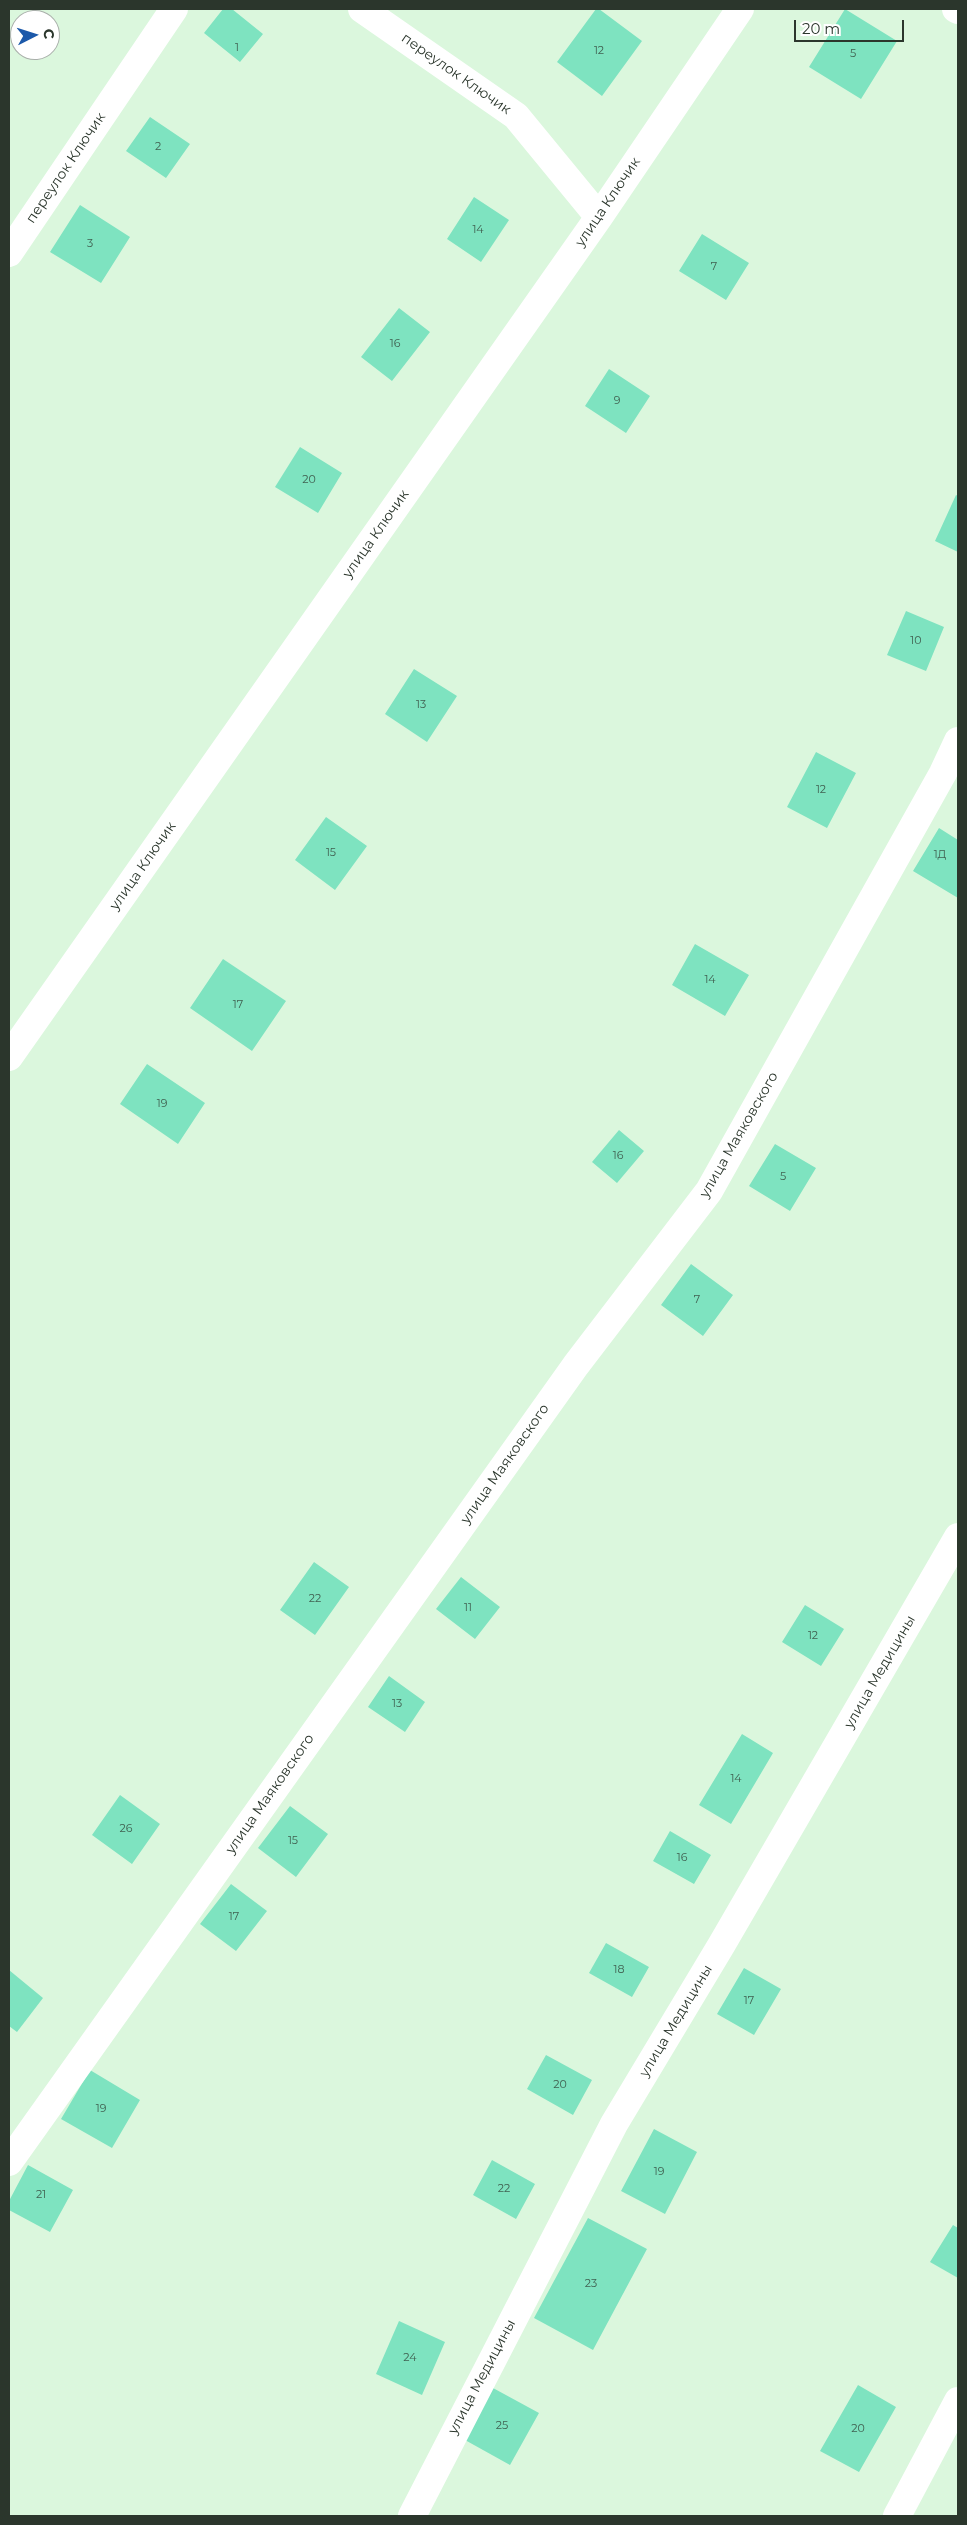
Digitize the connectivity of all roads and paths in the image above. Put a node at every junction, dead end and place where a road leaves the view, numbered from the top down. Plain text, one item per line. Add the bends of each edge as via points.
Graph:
1 (174, 9) edge
2 (362, 9) edge
3 (740, 9) edge
4 (599, 217) junction
5 (9, 253) edge
6 (958, 741) edge
7 (951, 777) edge
8 (9, 1057) edge
9 (958, 1536) edge
10 (9, 2162) edge
11 (958, 2401) edge
12 (412, 2516) edge
13 (896, 2516) edge

1 - 5 street, переулок Ключик
2 - 4 street, переулок Ключик via 516,116
3 - 4 street, улица Ключик
4 - 8 street, улица Ключик
6 - 7 street, улица Маяковского
7 - 10 street, улица Маяковского via 709,1191 576,1365
9 - 12 street, улица Медицины via 614,2124
11 - 13 street

